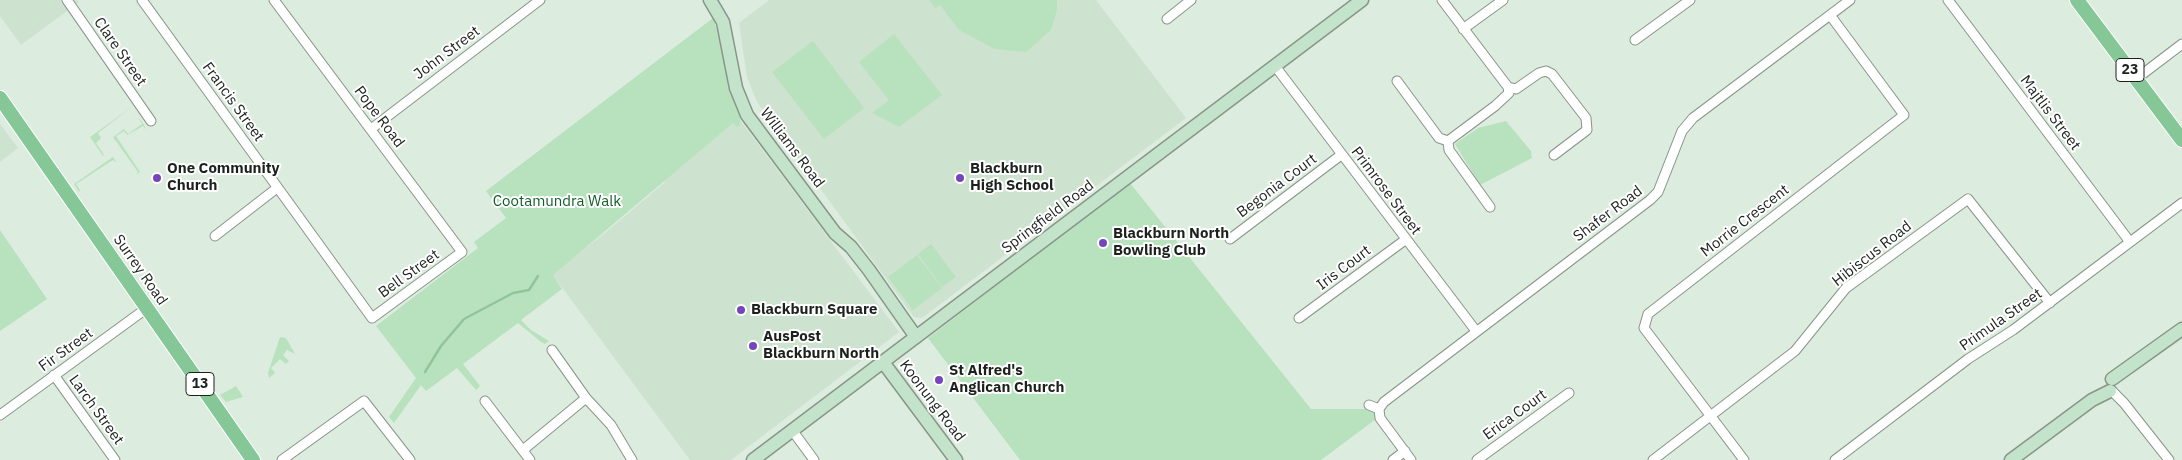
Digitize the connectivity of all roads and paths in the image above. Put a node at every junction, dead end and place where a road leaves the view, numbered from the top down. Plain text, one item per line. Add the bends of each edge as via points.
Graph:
1 (67, 0) edge
2 (142, 0) edge
3 (274, 0) edge
4 (540, 0) edge
5 (1191, 0) edge
6 (1362, 0) edge
7 (1442, 0) edge
8 (1503, 0) edge
9 (1690, 0) edge
10 (1850, 0) edge
11 (1948, 0) edge
12 (2077, 0) edge
13 (720, 9) edge
14 (1830, 15) junction
15 (1168, 19) dead end
16 (1463, 29) junction
17 (1635, 40) dead end
18 (2182, 44) edge
19 (1275, 66) junction
20 (2136, 79) junction
21 (1397, 81) dead end
22 (1508, 87) junction
23 (0, 98) edge
24 (151, 121) dead end
25 (371, 129) junction
26 (2182, 140) edge
27 (1448, 141) junction
28 (1341, 155) junction
29 (1554, 155) dead end
30 (277, 188) junction
31 (2182, 202) edge
32 (1490, 207) dead end
33 (215, 236) dead end
34 (1230, 239) dead end
35 (1405, 240) junction
36 (2130, 242) junction
37 (462, 252) joint
38 (2050, 303) junction
39 (147, 308) junction
40 (372, 318) joint
41 (1299, 318) dead end
42 (2182, 329) edge
43 (1476, 331) junction
44 (916, 337) junction
45 (552, 350) dead end
46 (883, 362) junction
47 (54, 376) junction
48 (2112, 386) junction
49 (1568, 393) dead end
50 (586, 398) junction
51 (485, 401) dead end
52 (1369, 405) dead end
53 (1379, 409) junction
54 (0, 415) edge
55 (1710, 417) junction
56 (792, 430) junction
57 (523, 450) junction
58 (1405, 451) junction
59 (115, 460) edge
60 (253, 460) edge
61 (282, 460) edge
62 (410, 460) edge
63 (530, 460) edge
64 (632, 460) edge
65 (753, 460) edge
66 (814, 460) edge
67 (956, 460) edge
68 (1393, 460) edge
69 (1412, 460) edge
70 (1477, 460) edge
71 (1653, 460) edge
72 (1744, 460) edge
73 (1835, 460) edge
74 (2011, 460) edge
75 (2169, 460) edge

1 - 24 street, Clare Street
2 - 30 street, Francis Street
3 - 25 street, Pope Road
4 - 25 street, John Street
5 - 15 street
6 - 19 main road, Springfield Road
7 - 16 street
8 - 16 street
9 - 17 street
10 - 14 street, Shafer Road
11 - 36 street, Majtlis Street
12 - 20 main road, 23
13 - 44 main road, Williams Road via 736,39 739,70 747,96 763,124 826,214 835,233 851,247
14 - 43 street, Shafer Road via 1693,118 1682,131 1658,192 1650,200
14 - 55 street, Morrie Crescent via 1904,115 1648,314 1644,328
16 - 22 street
18 - 20 street
19 - 28 street, Primrose Street
19 - 44 main road, Springfield Road
20 - 26 main road, 23
21 - 27 street via 1439,138
22 - 27 street via 1506,97
22 - 29 street via 1520,88 1546,71 1552,74 1586,118 1587,130
23 - 39 main road, Surrey Road / 13
25 - 37 street, Pope Road
27 - 32 street via 1448,150
28 - 34 street, Begonia Court
28 - 35 street, Primrose Street
30 - 33 street
30 - 40 street, Francis Street
31 - 36 street, Primula Street
35 - 41 street, Iris Court
35 - 43 street, Primrose Street
36 - 38 street, Primula Street
37 - 40 street, Bell Street
38 - 55 street, Hibiscus Road via 1968,199 1846,288 1795,351
38 - 73 street, Primula Street via 1968,359
39 - 47 street, Fir Street
39 - 60 main road, Surrey Road / 13
42 - 48 main road
43 - 53 street, Shafer Road
44 - 46 main road, Springfield Road
45 - 50 street
46 - 56 main road, Springfield Road
46 - 67 main road, Koonung Road
47 - 54 street, Fir Street
47 - 59 street, Larch Street
48 - 74 main road
48 - 75 street
49 - 70 street, Erica Court
50 - 57 street
50 - 64 street via 611,425
51 - 57 street
52 - 53 street
53 - 58 street via 1380,418
55 - 71 street, Hibiscus Road
55 - 72 street, Morrie Crescent
56 - 65 main road, Springfield Road
56 - 66 street
57 - 63 street
58 - 68 street
58 - 69 street
61 - 62 street via 364,401

